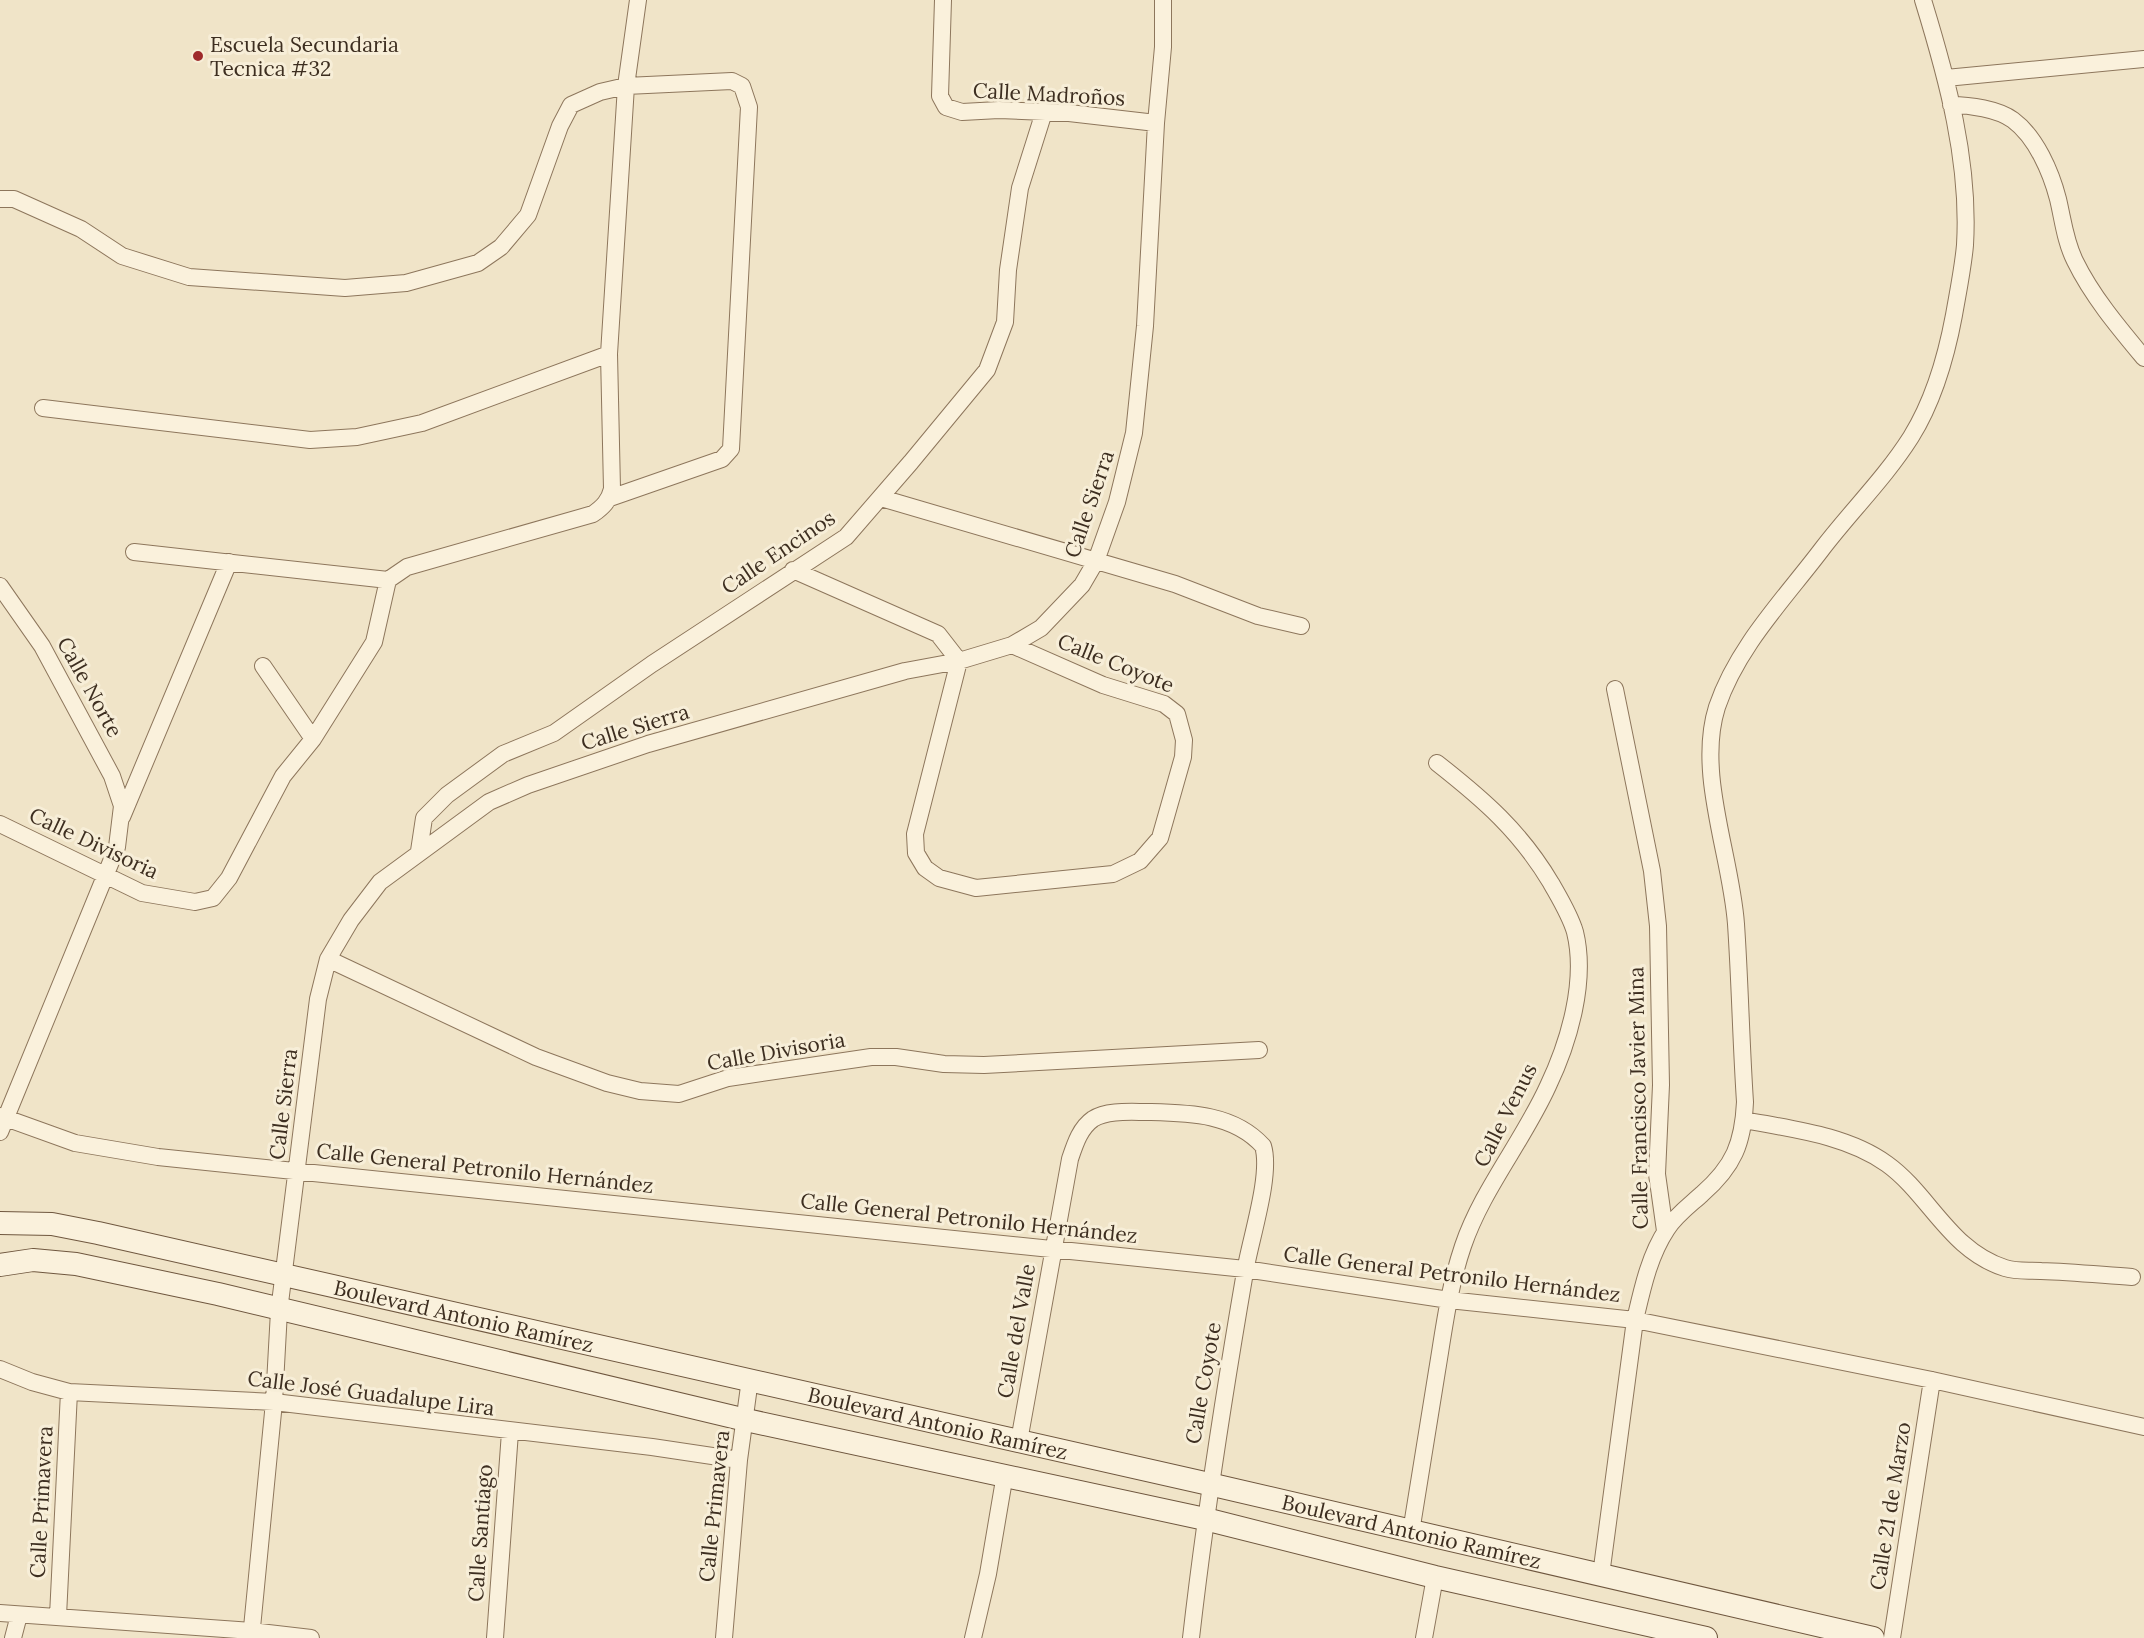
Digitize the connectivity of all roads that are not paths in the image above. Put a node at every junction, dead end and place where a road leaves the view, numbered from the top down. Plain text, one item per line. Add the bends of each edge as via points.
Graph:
1 (638, 0) edge
2 (943, 0) edge
3 (1163, 0) edge
4 (1923, 0) edge
5 (2144, 59) edge
6 (1946, 78) junction
7 (626, 86) junction
8 (1951, 105) junction
9 (1044, 112) junction
10 (1156, 123) junction
11 (0, 199) edge
12 (609, 354) junction
13 (2144, 358) edge
14 (44, 408) dead end
15 (610, 498) junction
16 (880, 498) junction
17 (134, 552) dead end
18 (1096, 561) junction
19 (229, 562) junction
20 (793, 570) junction
21 (388, 580) junction
22 (0, 586) edge
23 (1301, 626) dead end
24 (1012, 645) junction
25 (959, 661) junction
26 (263, 666) dead end
27 (1615, 689) dead end
28 (313, 739) junction
29 (1437, 763) dead end
30 (122, 818) junction
31 (0, 824) edge
32 (419, 851) junction
33 (105, 875) junction
34 (328, 959) junction
35 (1259, 1050) dead end
36 (1744, 1120) junction
37 (2, 1122) edge
38 (1256, 1138) joint
39 (298, 1172) junction
40 (0, 1223) edge
41 (1665, 1231) junction
42 (1054, 1249) junction
43 (0, 1265) edge
44 (1245, 1269) junction
45 (285, 1275) junction
46 (2132, 1276) dead end
47 (1449, 1300) junction
48 (279, 1311) junction
49 (1635, 1320) junction
50 (0, 1369) edge
51 (750, 1379) junction
52 (1932, 1380) junction
53 (69, 1392) junction
54 (274, 1402) junction
55 (746, 1420) junction
56 (2144, 1427) edge
57 (510, 1431) junction
58 (1019, 1441) junction
59 (739, 1460) junction
60 (1005, 1474) junction
61 (1209, 1484) junction
62 (1205, 1519) junction
63 (1411, 1532) junction
64 (1601, 1575) junction
65 (1435, 1577) junction
66 (0, 1613) edge
67 (19, 1616) junction
68 (58, 1616) junction
69 (1664, 1633) edge
70 (252, 1634) edge
71 (13, 1638) edge
72 (311, 1638) edge
73 (495, 1638) edge
74 (724, 1638) edge
75 (973, 1638) edge
76 (1191, 1638) edge
77 (1424, 1638) edge
78 (1707, 1638) edge
79 (1873, 1638) edge
80 (1892, 1638) edge

1 - 7 street
2 - 9 street, Calle Madroños via 939,86 942,104 962,112
3 - 10 street, Calle Sierra
4 - 6 street
5 - 6 street
6 - 8 street
7 - 11 street via 570,105 528,214 501,247 478,263 406,283 345,288 189,277 122,256 81,229 14,199
7 - 12 street
7 - 15 street via 732,81 742,86 749,107 731,449 722,459
8 - 13 street via 1970,105 2012,119 2025,132 2052,180 2074,260 2115,323
8 - 36 street via 1965,247 1948,350 1938,381 1911,436 1889,469 1848,514 1746,649 1717,707 1711,734 1709,757 1736,923
9 - 10 street, Calle Madroños
9 - 16 street, Calle Encinos via 1020,188 1005,322 987,370
10 - 18 street, Calle Sierra via 1145,326 1134,433 1128,464
12 - 14 street via 422,423 357,437 309,440
12 - 15 street
15 - 21 street via 593,514 407,567
16 - 18 street
16 - 20 street, Calle Encinos via 846,537
17 - 19 street
18 - 23 street via 1175,584 1258,616
18 - 24 street, Calle Sierra via 1065,606 1041,628
19 - 21 street
19 - 30 street
20 - 25 street via 938,634
20 - 32 street, Calle Encinos via 554,733 503,754 447,795 424,818
21 - 28 street via 374,642
22 - 30 street, Calle Norte via 42,646 96,743 119,794
24 - 25 street, Calle Sierra
24 - 25 street, Calle Coyote via 1103,685 1164,704 1177,714 1184,740 1183,757 1160,838 1140,861 1113,874 976,888 939,878 926,868 916,854 915,834
25 - 32 street, Calle Sierra via 905,671 648,744 528,785 489,802
26 - 28 street
27 - 41 street, Calle Francisco Javier Mina via 1652,871 1658,926 1661,1085 1657,1174
28 - 33 street, Calle Divisoria via 283,776 229,878 213,898 162,898
29 - 47 street, Calle Venus via 1494,809 1525,843 1569,916 1578,958 1568,1033 1548,1086 1476,1215 1463,1246
30 - 33 street via 117,847
31 - 33 street, Calle Divisoria
32 - 34 street, Calle Sierra via 380,882
33 - 37 street
34 - 35 street, Calle Divisoria via 536,1057 607,1083 664,1095 728,1078 871,1057 984,1065
34 - 39 street, Calle Sierra via 318,999
36 - 41 street via 1741,1142 1727,1167
36 - 46 street via 1808,1132 1886,1162 1942,1223 1977,1254 1998,1265 2026,1272
37 - 39 street, Calle General Petronilo Hernández via 75,1143 158,1157
38 - 42 street, Calle del Valle via 1238,1127 1199,1114 1130,1112 1095,1118 1078,1136 1072,1152
38 - 44 street, Calle Coyote via 1265,1152 1264,1179
39 - 42 street, Calle General Petronilo Hernández
39 - 45 street, Calle Sierra
40 - 45 main road, Boulevard Antonio Ramírez via 66,1226
41 - 49 street, Calle Francisco Javier Mina via 1645,1279
42 - 44 street, Calle General Petronilo Hernández
42 - 58 street, Calle del Valle
43 - 48 main road, Boulevard Antonio Ramírez via 33,1260 76,1264
44 - 47 street, Calle General Petronilo Hernández
44 - 61 street, Calle Coyote
45 - 48 street, Calle Sierra
45 - 51 main road, Boulevard Antonio Ramírez
47 - 49 street, Calle General Petronilo Hernández
47 - 63 street, Calle Venus
48 - 54 street, Calle Sierra
48 - 55 main road, Boulevard Antonio Ramírez
49 - 52 street, Calle General Petronilo Hernández
49 - 64 street, Calle Francisco Javier Mina
50 - 53 street, Calle José Guadalupe Lira
51 - 55 street, Calle Primavera
51 - 58 main road, Boulevard Antonio Ramírez
52 - 56 street, Calle General Petronilo Hernández
52 - 80 street, Calle 21 de Marzo
53 - 54 street, Calle José Guadalupe Lira
53 - 68 street, Calle Primavera
54 - 57 street, Calle José Guadalupe Lira
54 - 70 street, Calle Sierra
55 - 59 street, Calle Primavera
55 - 60 main road, Boulevard Antonio Ramírez
57 - 59 street, Calle José Guadalupe Lira
57 - 73 street, Calle Santiago
58 - 61 main road, Boulevard Antonio Ramírez
59 - 74 street, Calle Primavera
60 - 62 main road, Boulevard Antonio Ramírez
60 - 75 street
61 - 62 street, Calle Coyote
61 - 63 main road, Boulevard Antonio Ramírez
62 - 65 main road, Boulevard Antonio Ramírez
62 - 76 street, Calle Coyote
63 - 64 main road, Boulevard Antonio Ramírez
64 - 79 main road, Boulevard Antonio Ramírez
65 - 69 main road, Boulevard Antonio Ramírez
65 - 77 street
66 - 67 street
67 - 68 street
67 - 71 street
68 - 70 street
69 - 78 main road, Boulevard Antonio Ramírez
70 - 72 street

